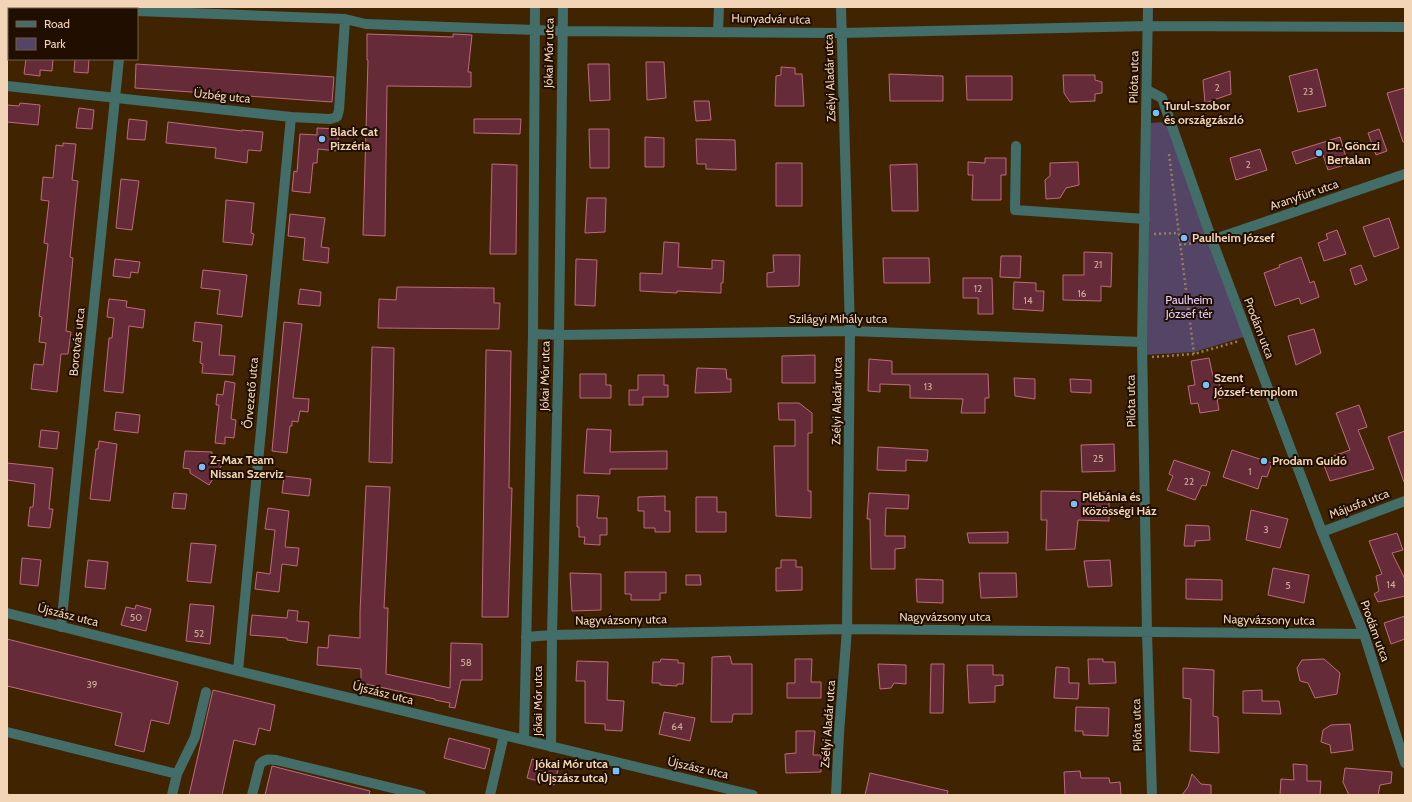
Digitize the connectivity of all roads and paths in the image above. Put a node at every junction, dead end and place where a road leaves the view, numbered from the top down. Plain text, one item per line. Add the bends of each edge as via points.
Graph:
1 (535, 7) edge
2 (563, 7) edge
3 (719, 7) edge
4 (841, 7) edge
5 (1148, 7) edge
6 (138, 11) edge
7 (346, 19) junction
8 (1148, 26) junction
9 (1405, 27) edge
10 (534, 29) junction
11 (562, 31) junction
12 (718, 32) junction
13 (841, 33) junction
14 (119, 60) edge
15 (7, 86) edge
16 (1147, 90) junction
17 (115, 98) junction
18 (290, 117) junction
19 (1016, 146) dead end
20 (1168, 151) dead end
21 (1405, 174) edge
22 (1145, 219) junction
23 (1145, 234) junction
24 (1178, 234) junction
25 (1212, 240) junction
26 (1179, 245) junction
27 (850, 331) junction
28 (533, 334) junction
29 (559, 335) junction
30 (1249, 337) junction
31 (1142, 342) junction
32 (1194, 354) junction
33 (1143, 357) junction
34 (1405, 501) edge
35 (1322, 532) junction
36 (7, 613) edge
37 (61, 627) junction
38 (847, 629) junction
39 (1147, 632) junction
40 (1364, 634) junction
41 (552, 635) junction
42 (526, 637) junction
43 (238, 671) junction
44 (206, 692) dead end
45 (7, 732) edge
46 (504, 735) junction
47 (524, 740) junction
48 (551, 746) junction
49 (1405, 763) edge
50 (177, 774) junction
51 (728, 792) edge
52 (172, 795) edge
53 (252, 795) edge
54 (421, 795) edge
55 (490, 795) edge
56 (753, 795) edge
57 (836, 795) edge
58 (1152, 795) edge

1 - 10 street, Jókai Mór utca
2 - 11 street, Jókai Mór utca
3 - 12 street
4 - 13 street, Zsélyi Aladár utca
5 - 8 street, Pilóta utca
6 - 7 street, Hunyadvár utca
7 - 10 street, Hunyadvár utca via 366,24
7 - 18 street, Üzbég utca via 337,116 330,119
8 - 9 street, Hunyadvár utca
8 - 13 street, Hunyadvár utca
8 - 16 street, Pilóta utca
10 - 11 street, Hunyadvár utca
10 - 28 street, Jókai Mór utca
11 - 12 street, Hunyadvár utca
11 - 29 street, Jókai Mór utca
12 - 13 street, Hunyadvár utca
13 - 27 street, Zsélyi Aladár utca
14 - 17 street, Borotvás utca
15 - 17 street, Üzbég utca
16 - 22 street, Pilóta utca
16 - 25 street, Prodám utca via 1162,98
17 - 18 street, Üzbég utca
17 - 37 street, Borotvás utca
18 - 43 street, Őrvezető utca
19 - 22 street via 1014,210
20 - 24 path
21 - 25 street, Aranyfürt utca
22 - 23 street, Pilóta utca
23 - 24 path
23 - 31 street, Pilóta utca
24 - 26 path
25 - 26 path
25 - 30 street, Prodám utca
26 - 32 path
27 - 29 street, Szilágyi Mihály utca
27 - 31 street, Szilágyi Mihály utca
27 - 38 street, Zsélyi Aladár utca
28 - 29 street, Szilágyi Mihály utca
28 - 42 street, Jókai Mór utca
29 - 41 street, Jókai Mór utca
30 - 32 path
30 - 35 street, Prodám utca
31 - 33 street, Pilóta utca
32 - 33 path
33 - 39 street, Pilóta utca
34 - 35 street, Májusfa utca
35 - 40 street, Prodám utca
36 - 37 street, Újszász utca
37 - 43 street, Újszász utca
38 - 39 street, Nagyvázsony utca
38 - 41 street, Nagyvázsony utca
38 - 57 street, Zsélyi Aladár utca
39 - 40 street, Nagyvázsony utca
39 - 58 street, Pilóta utca
40 - 49 street, Prodám utca
41 - 42 street, Nagyvázsony utca
41 - 48 street, Jókai Mór utca
42 - 47 street, Jókai Mór utca
43 - 46 street, Újszász utca
44 - 50 street via 195,737
45 - 50 street
46 - 47 street, Újszász utca
46 - 55 street
47 - 48 street, Újszász utca
48 - 51 street, Újszász utca
50 - 52 street
51 - 56 street, Újszász utca
53 - 54 street via 260,764 269,759

